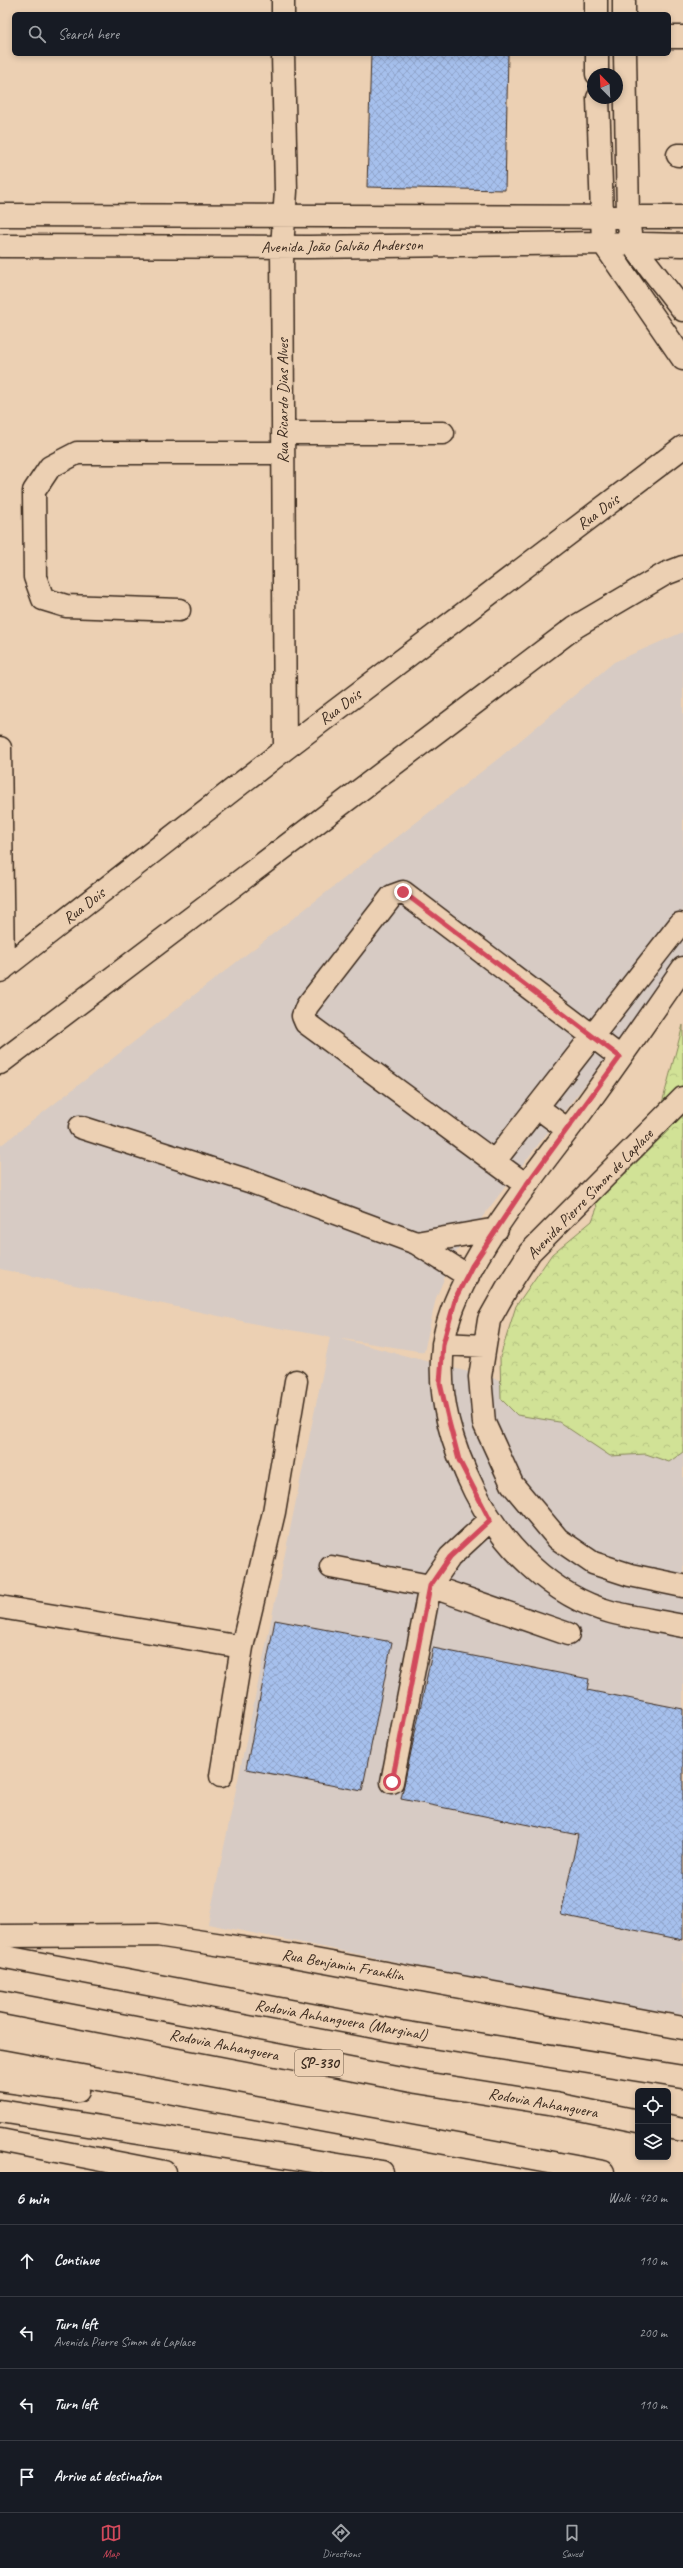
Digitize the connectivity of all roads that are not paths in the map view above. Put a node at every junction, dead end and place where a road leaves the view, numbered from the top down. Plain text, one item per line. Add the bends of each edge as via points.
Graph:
1 (283, 0) edge
2 (596, 0) edge
3 (624, 0) edge
4 (283, 12) edge
5 (596, 12) edge
6 (624, 12) edge
7 (671, 37) edge
8 (683, 37) edge
9 (283, 56) edge
10 (597, 56) edge
11 (625, 56) edge
12 (597, 68) edge
13 (623, 68) edge
14 (598, 104) edge
15 (622, 104) edge
16 (0, 215) edge
17 (602, 216) junction
18 (628, 216) junction
19 (284, 217) junction
20 (683, 217) edge
21 (603, 242) junction
22 (631, 242) junction
23 (683, 245) edge
24 (0, 246) edge
25 (282, 247) junction
26 (683, 310) edge
27 (683, 360) edge
28 (443, 433) dead end
29 (283, 443) junction
30 (683, 447) edge
31 (683, 567) edge
32 (179, 610) dead end
33 (0, 748) edge
34 (285, 749) junction
35 (680, 924) dead end
36 (683, 968) edge
37 (1, 970) edge
38 (641, 974) junction
39 (666, 993) junction
40 (592, 1037) junction
41 (620, 1057) junction
42 (0, 1063) edge
43 (683, 1098) edge
44 (537, 1107) junction
45 (80, 1127) dead end
46 (568, 1130) junction
47 (494, 1162) junction
48 (526, 1185) junction
49 (497, 1229) junction
50 (416, 1243) junction
51 (468, 1276) junction
52 (443, 1344) junction
53 (484, 1346) junction
54 (296, 1380) dead end
55 (490, 1520) junction
56 (331, 1567) dead end
57 (430, 1586) junction
58 (683, 1586) edge
59 (0, 1607) edge
60 (683, 1626) edge
61 (568, 1634) dead end
62 (242, 1647) junction
63 (221, 1776) dead end
64 (392, 1782) dead end
65 (0, 1936) edge
66 (0, 1956) edge
67 (0, 2002) edge
68 (683, 2028) edge
69 (0, 2062) edge
70 (683, 2077) edge
71 (0, 2080) edge
72 (0, 2111) edge
73 (635, 2120) edge
74 (338, 2125) junction
75 (671, 2128) edge
76 (683, 2130) edge
77 (0, 2140) edge
78 (164, 2172) edge
79 (382, 2172) edge
80 (603, 2172) edge

1 - 4 main road
2 - 5 main road
3 - 6 main road
7 - 8 main road
9 - 19 main road, Rua Ricardo Dias Alves
10 - 12 main road
11 - 13 main road
14 - 17 main road
15 - 18 main road
16 - 19 main road, Avenida João Galvão Anderson
17 - 18 main road, Avenida João Galvão Anderson
17 - 19 main road, Avenida João Galvão Anderson
17 - 21 main road
18 - 20 main road, Avenida João Galvão Anderson
18 - 22 main road
19 - 25 main road, Rua Ricardo Dias Alves
21 - 22 main road, Avenida João Galvão Anderson
21 - 25 main road, Avenida João Galvão Anderson
21 - 27 main road
22 - 23 main road, Avenida João Galvão Anderson
22 - 26 main road
24 - 25 main road, Avenida João Galvão Anderson
25 - 29 main road, Rua Ricardo Dias Alves
28 - 29 main road
29 - 32 main road via 77,453 50,467 34,491 36,577 43,598 66,606
29 - 34 main road, Rua Ricardo Dias Alves
30 - 34 main road, Rua Dois
31 - 42 main road via 665,574 575,627
33 - 37 main road
34 - 37 main road, Rua Dois
35 - 38 main road
36 - 39 main road
38 - 39 main road
38 - 40 main road
39 - 41 main road
40 - 41 main road
40 - 44 main road
40 - 47 main road via 403,892 397,892 387,902 307,1006 304,1016 306,1023
41 - 46 main road
43 - 53 main road, Avenida Pierre Simon de Laplace via 530,1252 489,1320
44 - 46 main road
44 - 47 main road
45 - 50 main road via 249,1181
46 - 48 main road
47 - 48 main road
48 - 49 main road
49 - 50 main road
49 - 51 main road
50 - 51 main road
51 - 52 main road via 456,1297
52 - 53 main road
52 - 55 main road via 440,1383 459,1460
53 - 58 main road, Avenida Pierre Simon de Laplace via 480,1377 484,1423 512,1484 537,1517 558,1538 593,1563 630,1575
54 - 62 main road via 274,1512
55 - 57 main road via 450,1557
55 - 60 main road via 533,1568 586,1603 610,1612
56 - 57 main road
57 - 61 main road
57 - 64 main road
59 - 62 main road
62 - 63 main road
65 - 68 main road, Rua Benjamin Franklin via 158,1935 282,1954
66 - 70 main road, Rodovia Anhanguera (Marginal) via 401,2032
67 - 73 main road, Rodovia Anhanguera / SP-330 via 417,2082 555,2104
69 - 74 main road
71 - 74 main road
72 - 79 main road
74 - 80 main road
75 - 76 main road
77 - 78 main road

